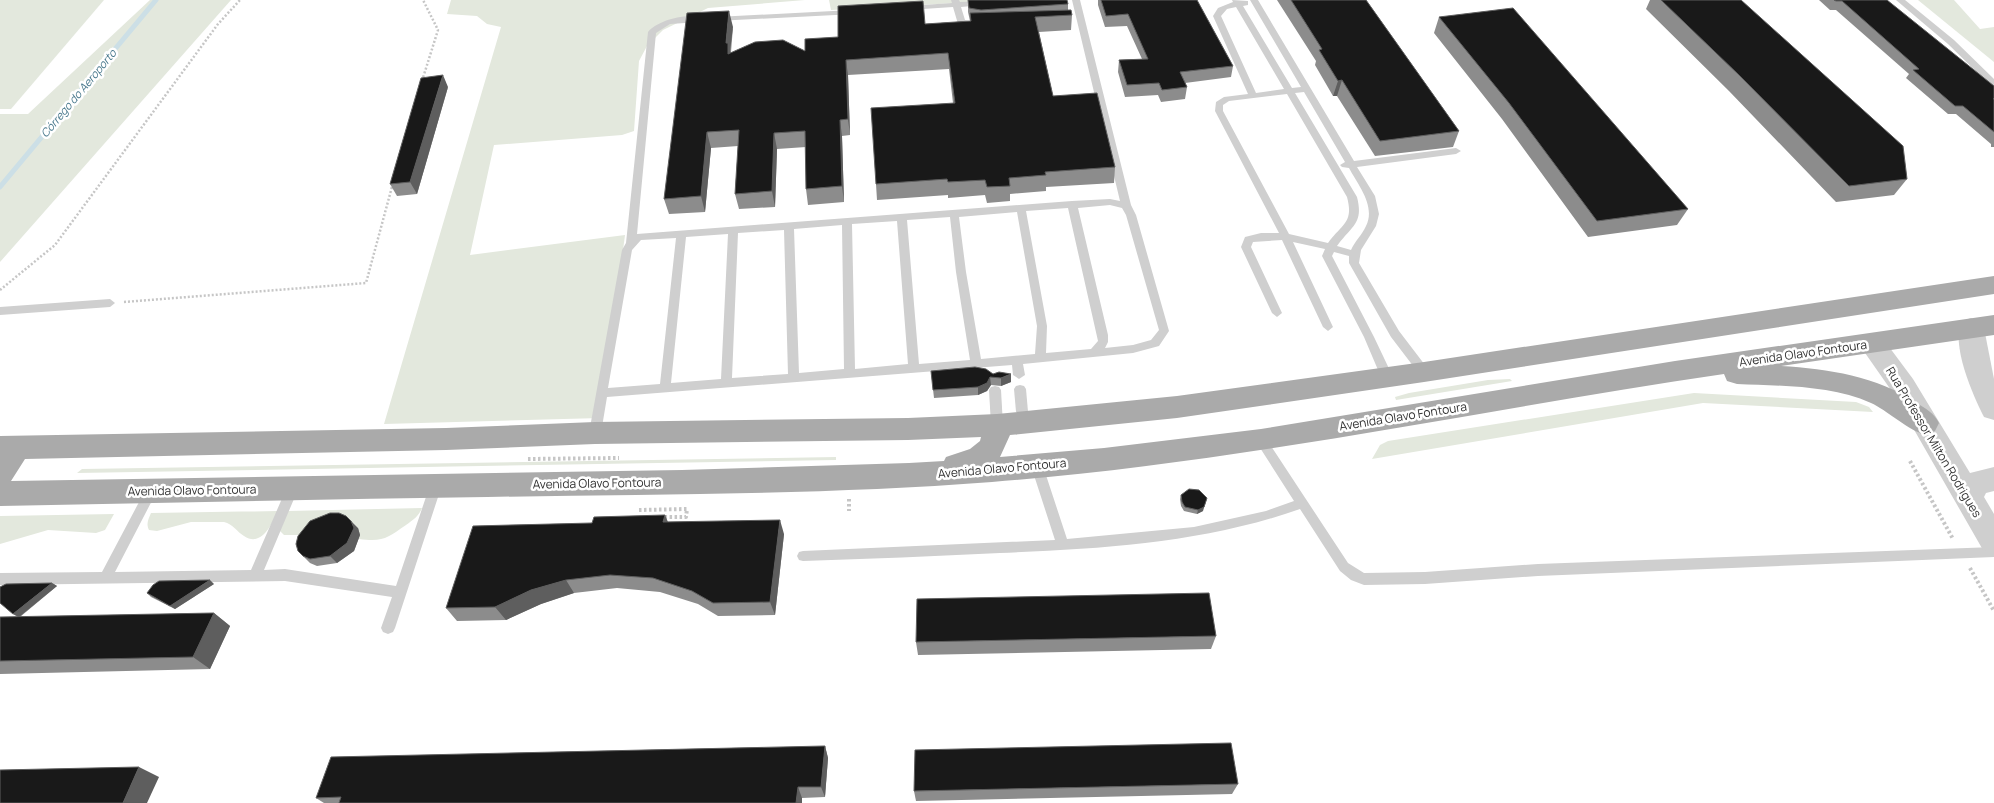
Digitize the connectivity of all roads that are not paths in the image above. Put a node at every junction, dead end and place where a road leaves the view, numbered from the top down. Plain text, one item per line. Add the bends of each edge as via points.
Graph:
1 (1076, 0) edge
2 (1257, 0) edge
3 (1900, 0) edge
4 (1237, 2) edge
5 (955, 3) edge
6 (995, 3) edge
7 (902, 9) edge
8 (865, 11) edge
9 (980, 26) edge
10 (1994, 84) edge
11 (1307, 89) junction
12 (1288, 91) junction
13 (1253, 96) junction
14 (1330, 128) junction
15 (1311, 129) junction
16 (1456, 151) edge
17 (1351, 164) junction
18 (1333, 166) junction
19 (1072, 204) junction
20 (1126, 205) junction
21 (1021, 209) junction
22 (954, 214) junction
23 (902, 218) junction
24 (847, 222) junction
25 (789, 226) junction
26 (733, 231) junction
27 (682, 235) junction
28 (1286, 238) junction
29 (631, 243) junction
30 (1330, 246) junction
31 (1353, 254) junction
32 (1994, 285) edge
33 (110, 303) road end
34 (0, 311) edge
35 (1277, 313) dead end
36 (1328, 327) dead end
37 (1714, 327) junction
38 (1983, 327) edge
39 (1872, 343) junction
40 (1094, 353) junction
41 (1040, 357) junction
42 (1017, 360) junction
43 (993, 361) junction
44 (1741, 361) junction
45 (976, 362) junction
46 (914, 368) junction
47 (1675, 371) junction
48 (1424, 372) junction
49 (850, 373) junction
50 (1019, 376) dead end
51 (794, 377) junction
52 (994, 377) edge
53 (1387, 377) junction
54 (726, 382) junction
55 (665, 388) junction
56 (1020, 389) dead end
57 (995, 390) dead end
58 (602, 393) junction
59 (1994, 409) edge
60 (1925, 423) junction
61 (1010, 424) junction
62 (595, 433) junction
63 (1261, 440) junction
64 (8, 447) edge
65 (1037, 466) junction
66 (0, 474) edge
67 (940, 474) junction
68 (1994, 479) edge
69 (436, 485) junction
70 (293, 487) junction
71 (151, 491) junction
72 (0, 494) edge
73 (1968, 496) junction
74 (1303, 503) junction
75 (1994, 541) edge
76 (1063, 545) junction
77 (1994, 552) edge
78 (803, 556) dead end
79 (254, 575) junction
80 (106, 577) junction
81 (0, 579) edge
82 (400, 592) junction
83 (388, 628) dead end

1 - 20 lane via 1077,20
2 - 4 lane
2 - 11 lane
3 - 10 lane
4 - 12 lane
4 - 13 lane via 1218,12 1217,16
5 - 6 lane
5 - 7 lane
5 - 9 lane via 961,22
8 - 29 lane via 692,20 657,26 652,32
11 - 12 lane
11 - 14 lane
12 - 13 lane
12 - 15 lane
13 - 28 lane via 1227,99 1219,104 1219,111
14 - 15 lane
14 - 17 lane
15 - 18 lane
16 - 17 lane
17 - 18 lane
17 - 31 lane via 1370,196 1374,210 1373,222
18 - 30 lane via 1356,209 1355,220
19 - 20 lane via 1110,202
19 - 21 lane
19 - 40 lane via 1103,335 1103,342
20 - 40 lane via 1164,331 1155,343
21 - 22 lane
21 - 41 lane via 1042,326
22 - 23 lane
22 - 45 lane
23 - 24 lane
23 - 46 lane
24 - 25 lane
24 - 49 lane
25 - 26 lane
25 - 51 lane
26 - 27 lane
26 - 54 lane
27 - 29 lane via 638,237
27 - 55 lane
28 - 30 lane
28 - 35 lane via 1259,236 1249,239 1246,247
28 - 36 lane
29 - 58 lane via 627,250
30 - 31 lane
30 - 53 lane via 1327,256 1370,337
31 - 48 lane via 1354,262 1395,334
32 - 37 main road
33 - 34 lane
37 - 44 main road
37 - 48 main road
38 - 39 main road, Avenida Olavo Fontoura
38 - 59 street via 1978,374
39 - 44 main road, Avenida Olavo Fontoura
39 - 60 street, Rua Professor Milton Rodrigues
40 - 41 lane
41 - 42 lane
42 - 43 lane
42 - 50 lane
43 - 45 lane
43 - 52 lane
44 - 47 main road, Avenida Olavo Fontoura
45 - 46 lane
46 - 49 lane
47 - 60 main road via 1772,376 1849,386 1874,392
47 - 63 main road, Avenida Olavo Fontoura
48 - 53 main road
49 - 51 lane
51 - 54 lane
53 - 61 main road via 1177,407
54 - 55 lane
55 - 58 lane
56 - 61 lane
57 - 61 lane
58 - 62 lane
60 - 73 street, Rua Professor Milton Rodrigues
61 - 62 main road via 908,429
61 - 67 main road via 995,440 988,454
62 - 64 main road
63 - 65 main road, Avenida Olavo Fontoura
63 - 74 lane
64 - 66 main road
65 - 67 main road, Avenida Olavo Fontoura
65 - 76 lane
67 - 69 main road, Avenida Olavo Fontoura
68 - 73 street via 1977,483
69 - 70 main road, Avenida Olavo Fontoura
69 - 82 lane
70 - 71 main road, Avenida Olavo Fontoura
70 - 79 lane
71 - 72 main road, Avenida Olavo Fontoura
71 - 80 lane
73 - 75 street, Rua Professor Milton Rodrigues
74 - 76 lane via 1266,516 1210,529
74 - 77 lane via 1344,567 1355,576 1377,580 1538,570
76 - 78 lane
79 - 80 lane
79 - 82 lane via 316,578
80 - 81 lane
82 - 83 lane

